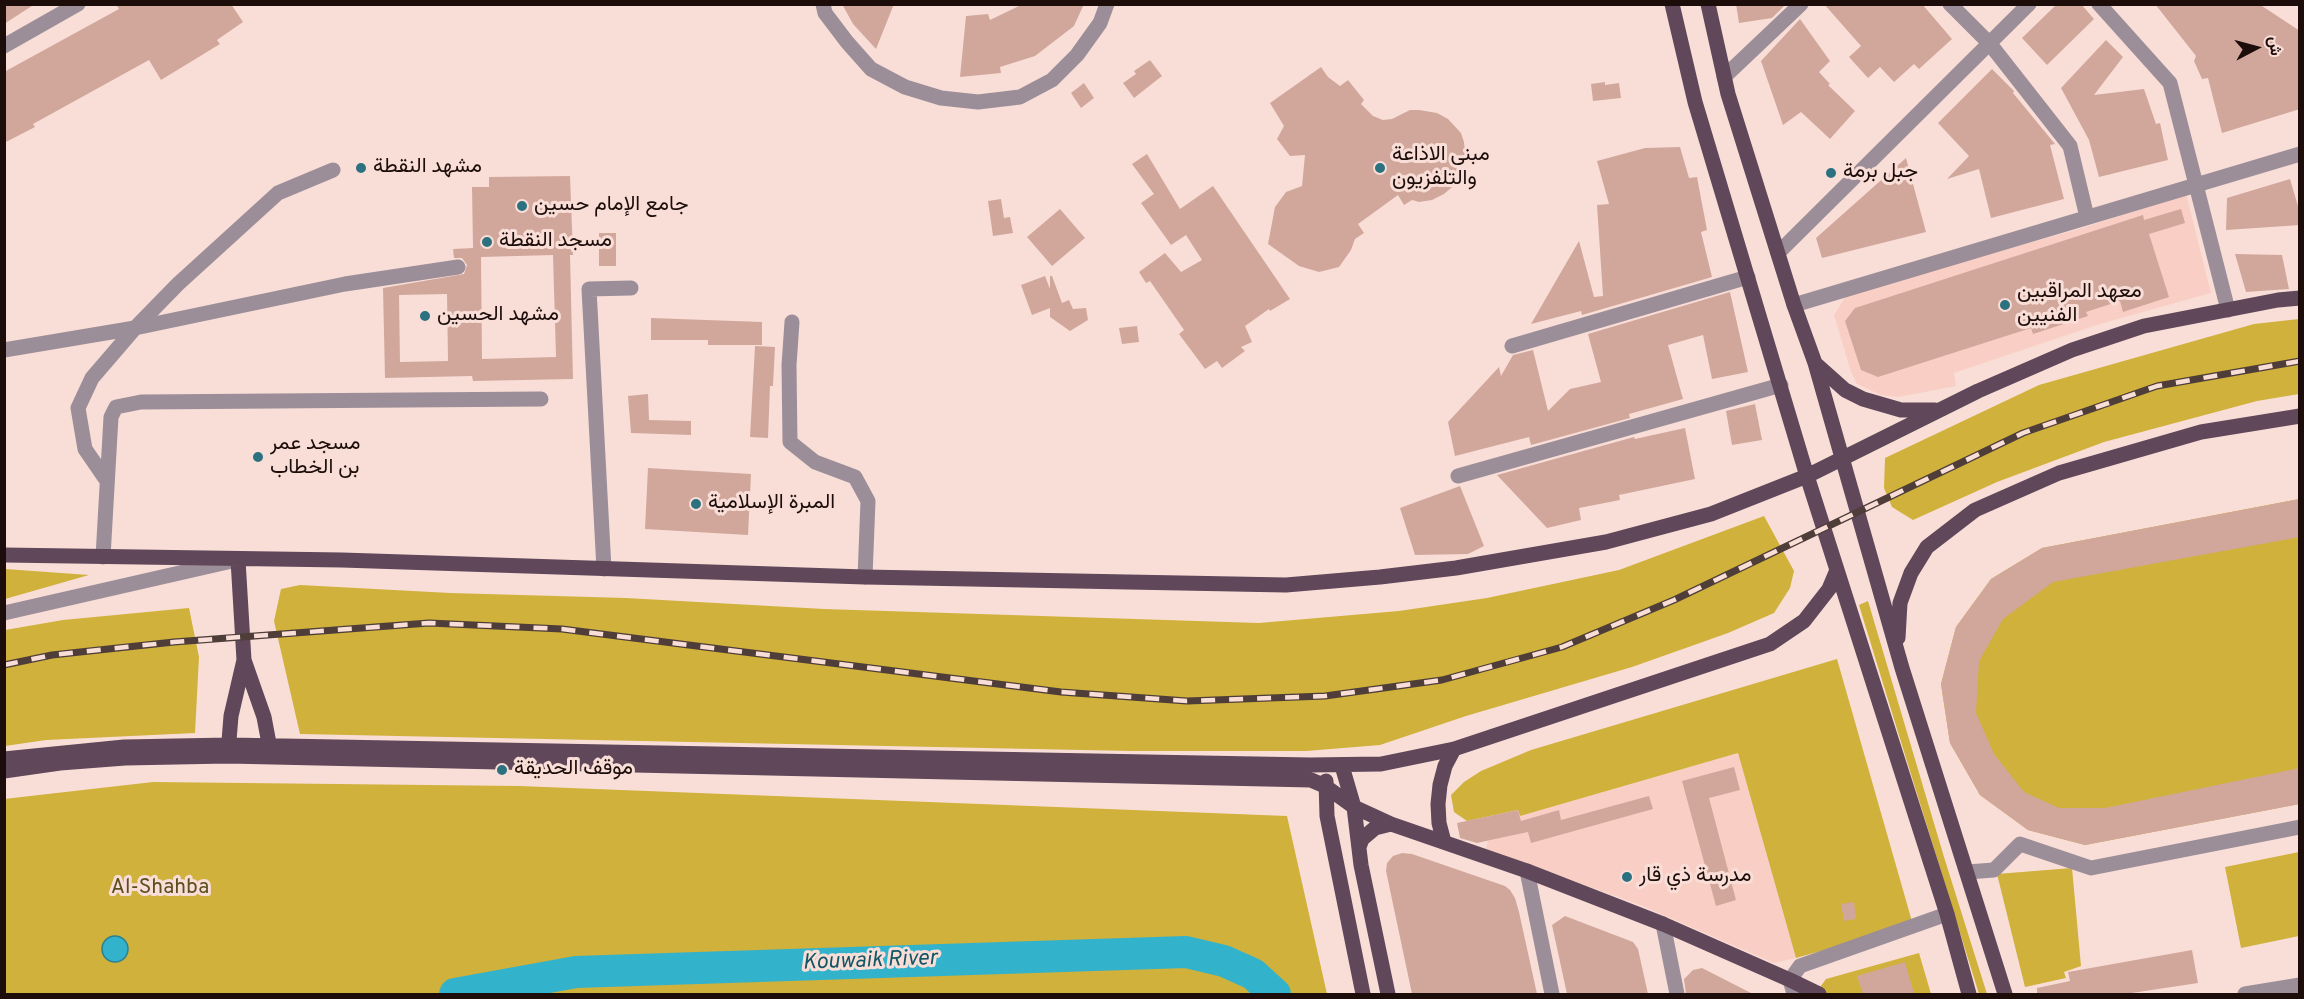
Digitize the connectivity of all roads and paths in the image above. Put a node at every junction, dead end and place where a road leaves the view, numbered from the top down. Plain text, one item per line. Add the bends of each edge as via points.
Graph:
1 (78, 4) edge
2 (823, 4) edge
3 (1107, 4) edge
4 (1672, 4) edge
5 (1708, 4) edge
6 (1801, 4) edge
7 (1950, 4) edge
8 (2030, 4) edge
9 (2099, 4) edge
10 (1990, 44) junction
11 (4, 46) edge
12 (1724, 77) junction
13 (2300, 154) edge
14 (333, 170) dead end
15 (2195, 186) junction
16 (2087, 218) junction
17 (1778, 253) junction
18 (458, 267) dead end
19 (1748, 277) junction
20 (631, 288) dead end
21 (2300, 298) edge
22 (1794, 305) junction
23 (2228, 310) junction
24 (792, 322) dead end
25 (135, 328) junction
26 (1512, 346) dead end
27 (4, 350) edge
28 (1815, 363) junction
29 (1781, 385) junction
30 (541, 399) dead end
31 (1941, 410) junction
32 (2300, 416) edge
33 (1843, 458) junction
34 (1458, 476) dead end
35 (1807, 476) junction
36 (107, 481) junction
37 (4, 555) edge
38 (103, 557) junction
39 (238, 560) junction
40 (604, 569) junction
41 (1837, 570) junction
42 (865, 577) junction
43 (4, 614) edge
44 (244, 660) junction
45 (1902, 668) junction
46 (1454, 749) junction
47 (228, 751) junction
48 (271, 752) junction
49 (4, 759) edge
50 (1334, 766) junction
51 (4, 771) edge
52 (1325, 786) junction
53 (1354, 807) junction
54 (1391, 824) junction
55 (2300, 827) edge
56 (1444, 842) junction
57 (1359, 847) junction
58 (1527, 871) junction
59 (1967, 872) junction
60 (1947, 914) junction
61 (1663, 924) junction
62 (2300, 985) edge
63 (1792, 987) edge
64 (1363, 994) edge
65 (1388, 994) edge
66 (1552, 994) edge
67 (1677, 994) edge
68 (1819, 994) edge
69 (1969, 994) edge
70 (2005, 994) edge
71 (2246, 994) edge

1 - 11 street
2 - 3 street via 825,13 871,69 905,87 941,98 978,102 1020,97 1052,80 1077,55 1100,23
4 - 19 main road via 1695,102
5 - 12 main road
6 - 12 street
7 - 10 street
8 - 10 street
9 - 15 street via 2170,83
10 - 16 street via 2070,146
10 - 17 street
12 - 17 main road
13 - 15 street
14 - 25 street via 278,193
15 - 16 street
15 - 23 street
16 - 22 street
17 - 22 main road
18 - 25 street via 345,284
19 - 26 street
19 - 29 main road
20 - 40 street via 589,289
21 - 23 main road
22 - 28 main road
23 - 31 main road via 2144,326 2072,350
24 - 42 street via 790,442 815,462 855,477 868,501
25 - 27 street
25 - 36 street via 92,378 78,408 85,449
28 - 31 main road via 1829,378 1863,399 1901,410
28 - 33 main road
29 - 34 street
29 - 35 main road
30 - 36 street via 124,405 116,407 111,417
31 - 33 main road
32 - 45 main road via 2168,441 2059,473 1975,510 1927,547 1911,573 1900,603 1897,633
33 - 35 main road
33 - 45 main road
35 - 41 main road
35 - 42 main road via 1711,514 1606,542 1380,577 1286,585
36 - 38 street
37 - 38 main road
38 - 39 main road
39 - 40 main road
39 - 43 street
39 - 44 main road
40 - 42 main road
41 - 46 main road via 1829,589 1804,621 1770,644
41 - 60 main road
44 - 47 main road via 231,716
44 - 48 main road
45 - 59 main road
46 - 50 main road via 1381,764
46 - 56 main road via 1445,766 1439,794 1439,823
47 - 48 main road
47 - 49 main road via 124,747
47 - 51 main road
48 - 50 main road
48 - 52 main road via 1302,780
50 - 52 main road
50 - 53 main road
52 - 53 main road
52 - 64 main road via 1327,816
53 - 54 main road
53 - 57 main road
54 - 56 main road
54 - 57 main road via 1375,828
55 - 59 street via 2091,868 2020,844 1994,870
56 - 58 main road
57 - 65 main road
58 - 61 main road
58 - 66 street
59 - 70 main road
60 - 63 street via 1800,966
60 - 69 main road
61 - 63 main road
61 - 67 street
62 - 71 street
63 - 68 main road

